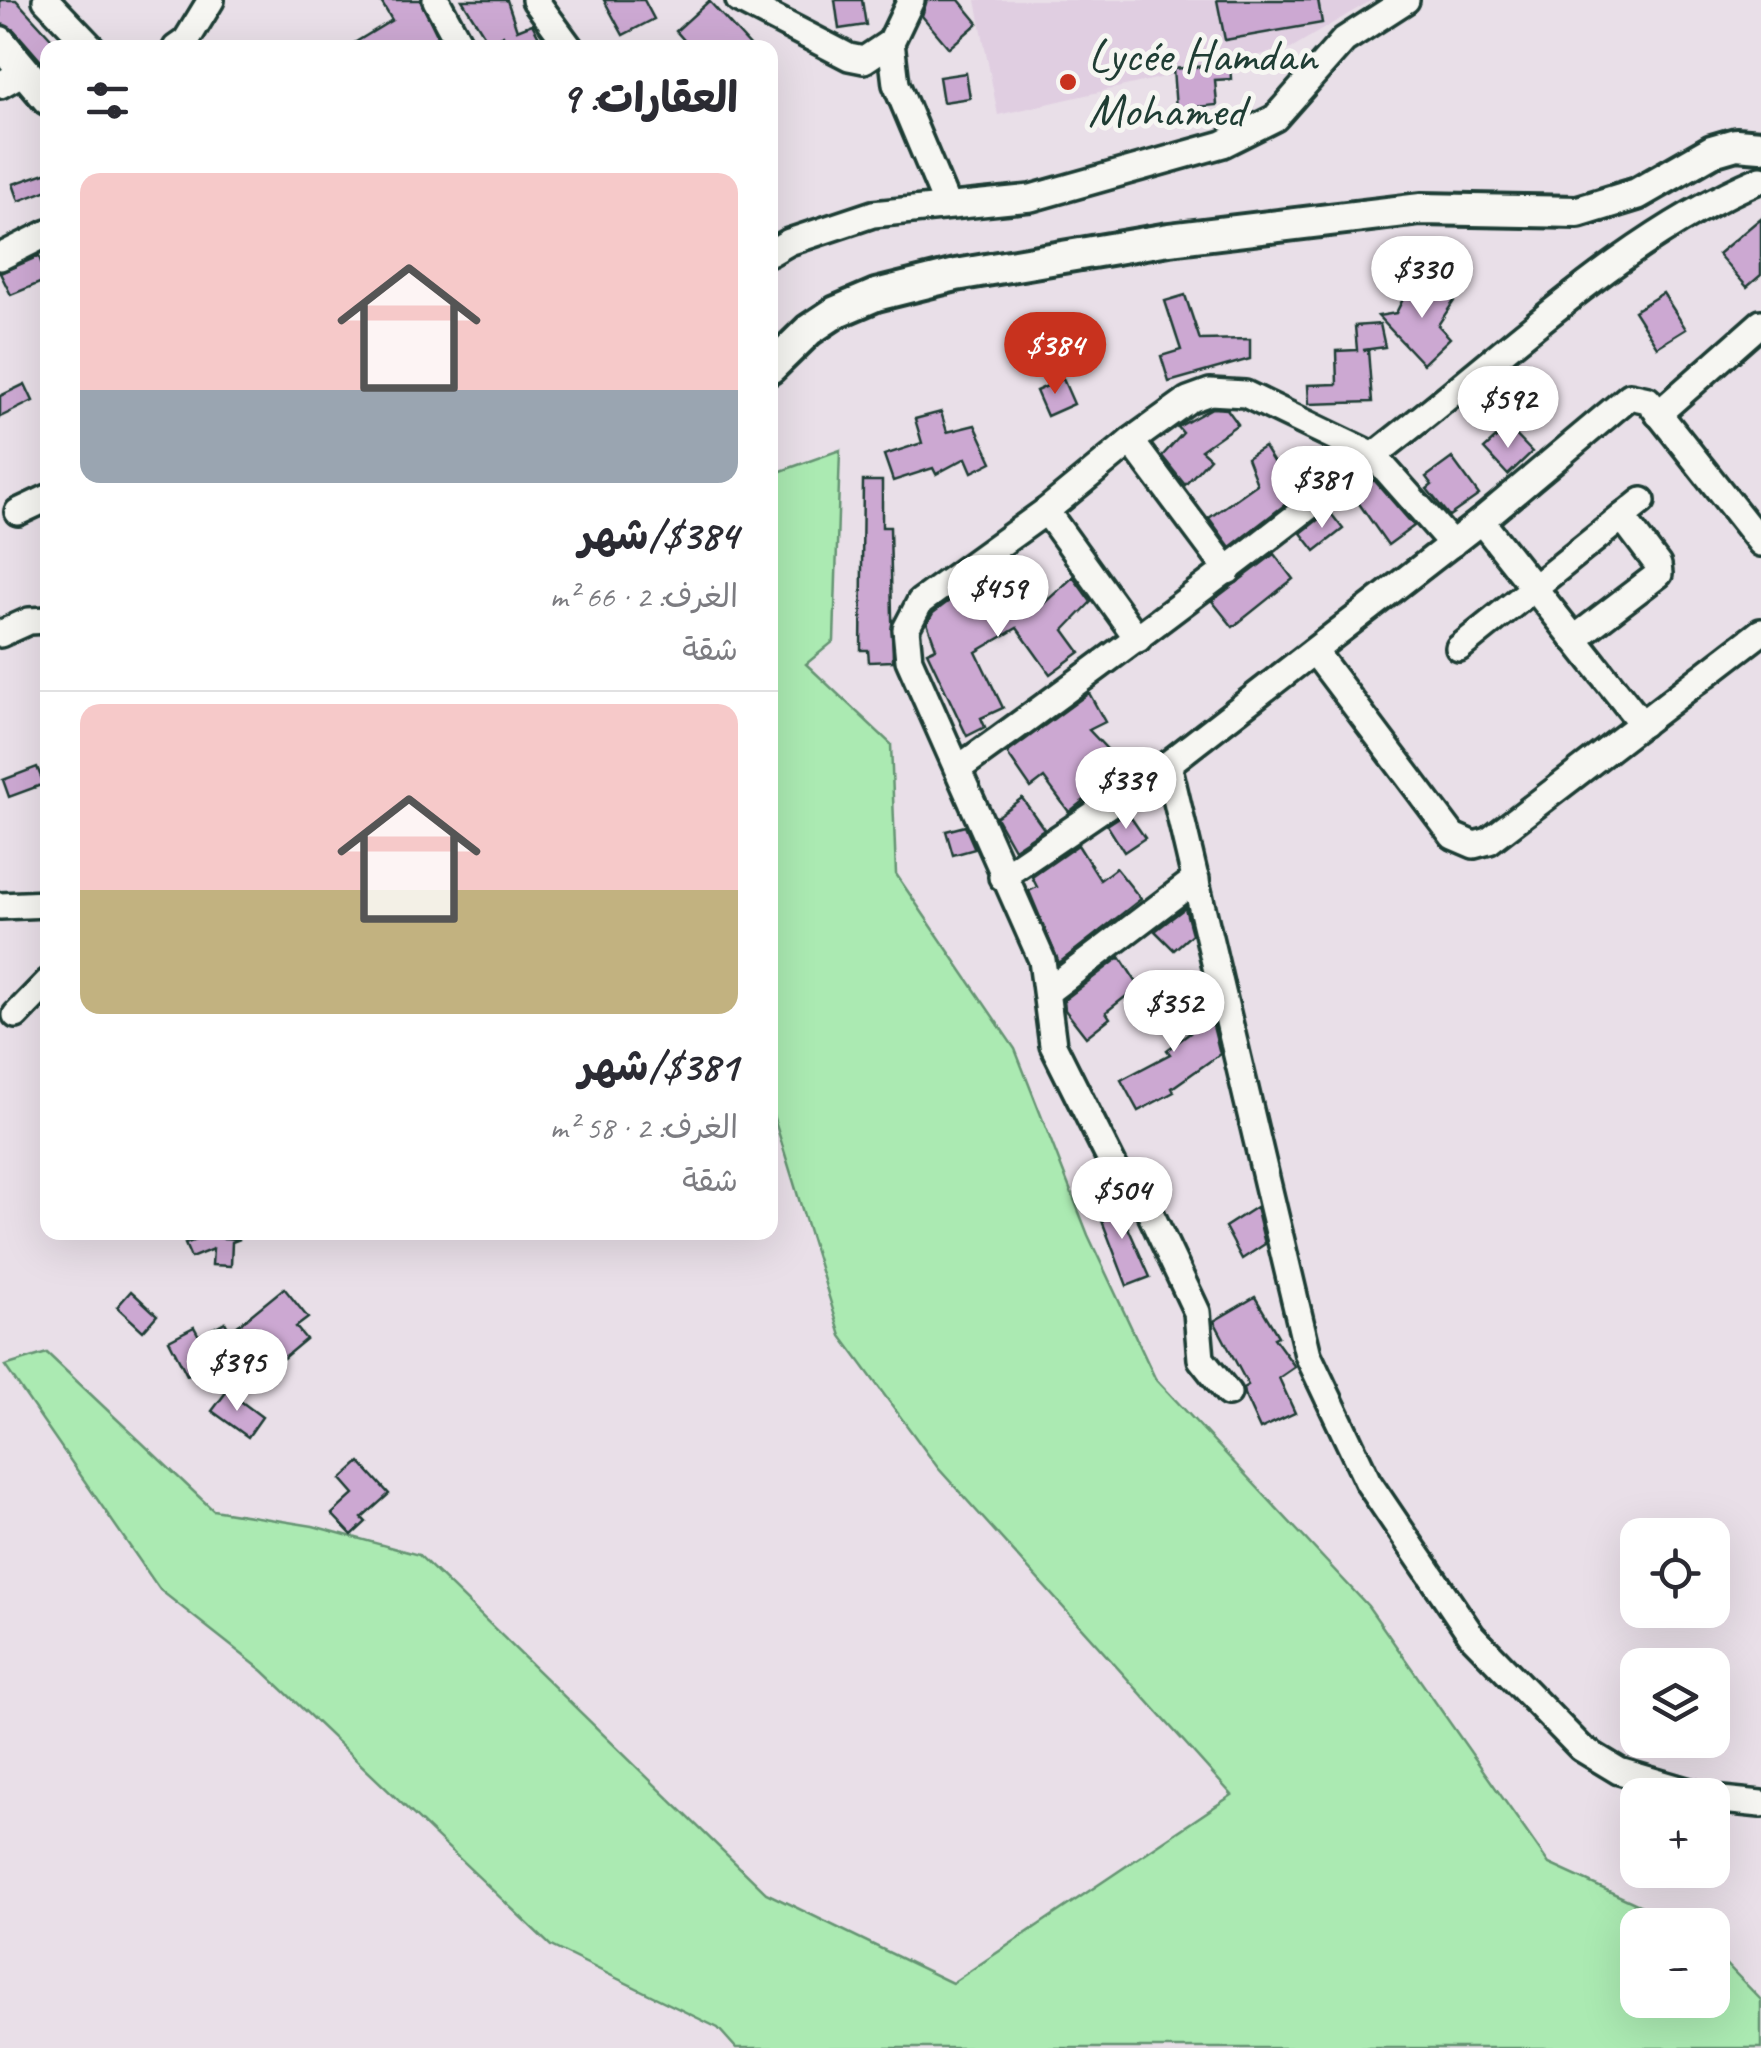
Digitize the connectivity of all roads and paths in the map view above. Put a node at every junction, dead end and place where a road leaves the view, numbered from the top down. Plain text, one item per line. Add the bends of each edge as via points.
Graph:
1 (46, 0) edge
2 (211, 0) edge
3 (436, 0) edge
4 (535, 0) edge
5 (739, 0) edge
6 (910, 0) edge
7 (1406, 0) edge
8 (84, 40) edge
9 (186, 40) edge
10 (458, 40) edge
11 (564, 40) edge
12 (0, 42) edge
13 (890, 42) junction
14 (12, 78) edge
15 (40, 95) edge
16 (1761, 146) edge
17 (1761, 179) edge
18 (946, 203) junction
19 (40, 236) edge
20 (778, 249) edge
21 (0, 257) edge
22 (1761, 323) edge
23 (778, 360) edge
24 (1658, 414) junction
25 (1132, 441) junction
26 (1374, 456) junction
27 (40, 502) edge
28 (1046, 511) junction
29 (18, 512) dead end
30 (1481, 521) junction
31 (1761, 543) edge
32 (1452, 544) junction
33 (1228, 571) junction
34 (1534, 588) junction
35 (40, 620) edge
36 (1761, 632) edge
37 (0, 634) edge
38 (1574, 638) junction
39 (1138, 639) junction
40 (1459, 648) dead end
41 (1314, 651) junction
42 (1642, 724) junction
43 (1168, 764) junction
44 (959, 768) junction
45 (1002, 877) junction
46 (1196, 879) junction
47 (40, 904) edge
48 (0, 906) edge
49 (40, 990) edge
50 (1046, 992) junction
51 (16, 1015) dead end
52 (1228, 1393) dead end
53 (1643, 1778) edge
54 (1730, 1801) edge
55 (1761, 1804) edge

1 - 8 street
2 - 9 street
3 - 10 street
4 - 11 street
5 - 13 street via 849,56 864,60
6 - 13 street
7 - 18 street via 1344,40 1274,118 1223,144 1031,198
12 - 14 main road
13 - 18 street via 896,84
14 - 15 main road
16 - 23 main road via 1712,151 1637,194 1578,212 1421,209 1169,238 956,275 836,312
17 - 26 street via 1695,210 1612,268
18 - 20 street via 874,214
19 - 21 street
22 - 24 street
24 - 30 street via 1644,397 1626,398
24 - 31 street
25 - 26 street via 1199,395 1233,391
25 - 28 street
25 - 33 street
26 - 32 street
26 - 33 street
27 - 29 street
28 - 39 street
28 - 44 street via 920,602 906,630 909,660
30 - 32 street
30 - 34 street
32 - 41 street
33 - 39 street
34 - 38 street
34 - 38 street via 1632,509 1659,574
34 - 40 street
35 - 37 street
36 - 42 street
38 - 42 street
39 - 44 street
41 - 42 street via 1453,836 1467,844 1489,841
41 - 43 street
43 - 45 street
43 - 46 street
44 - 45 street
45 - 50 street via 1043,965
46 - 50 street
46 - 53 street via 1308,1356 1368,1482 1472,1636 1580,1748
47 - 48 street
49 - 51 street
50 - 52 street via 1053,1045 1120,1180 1147,1206 1197,1312 1200,1356
54 - 55 street

